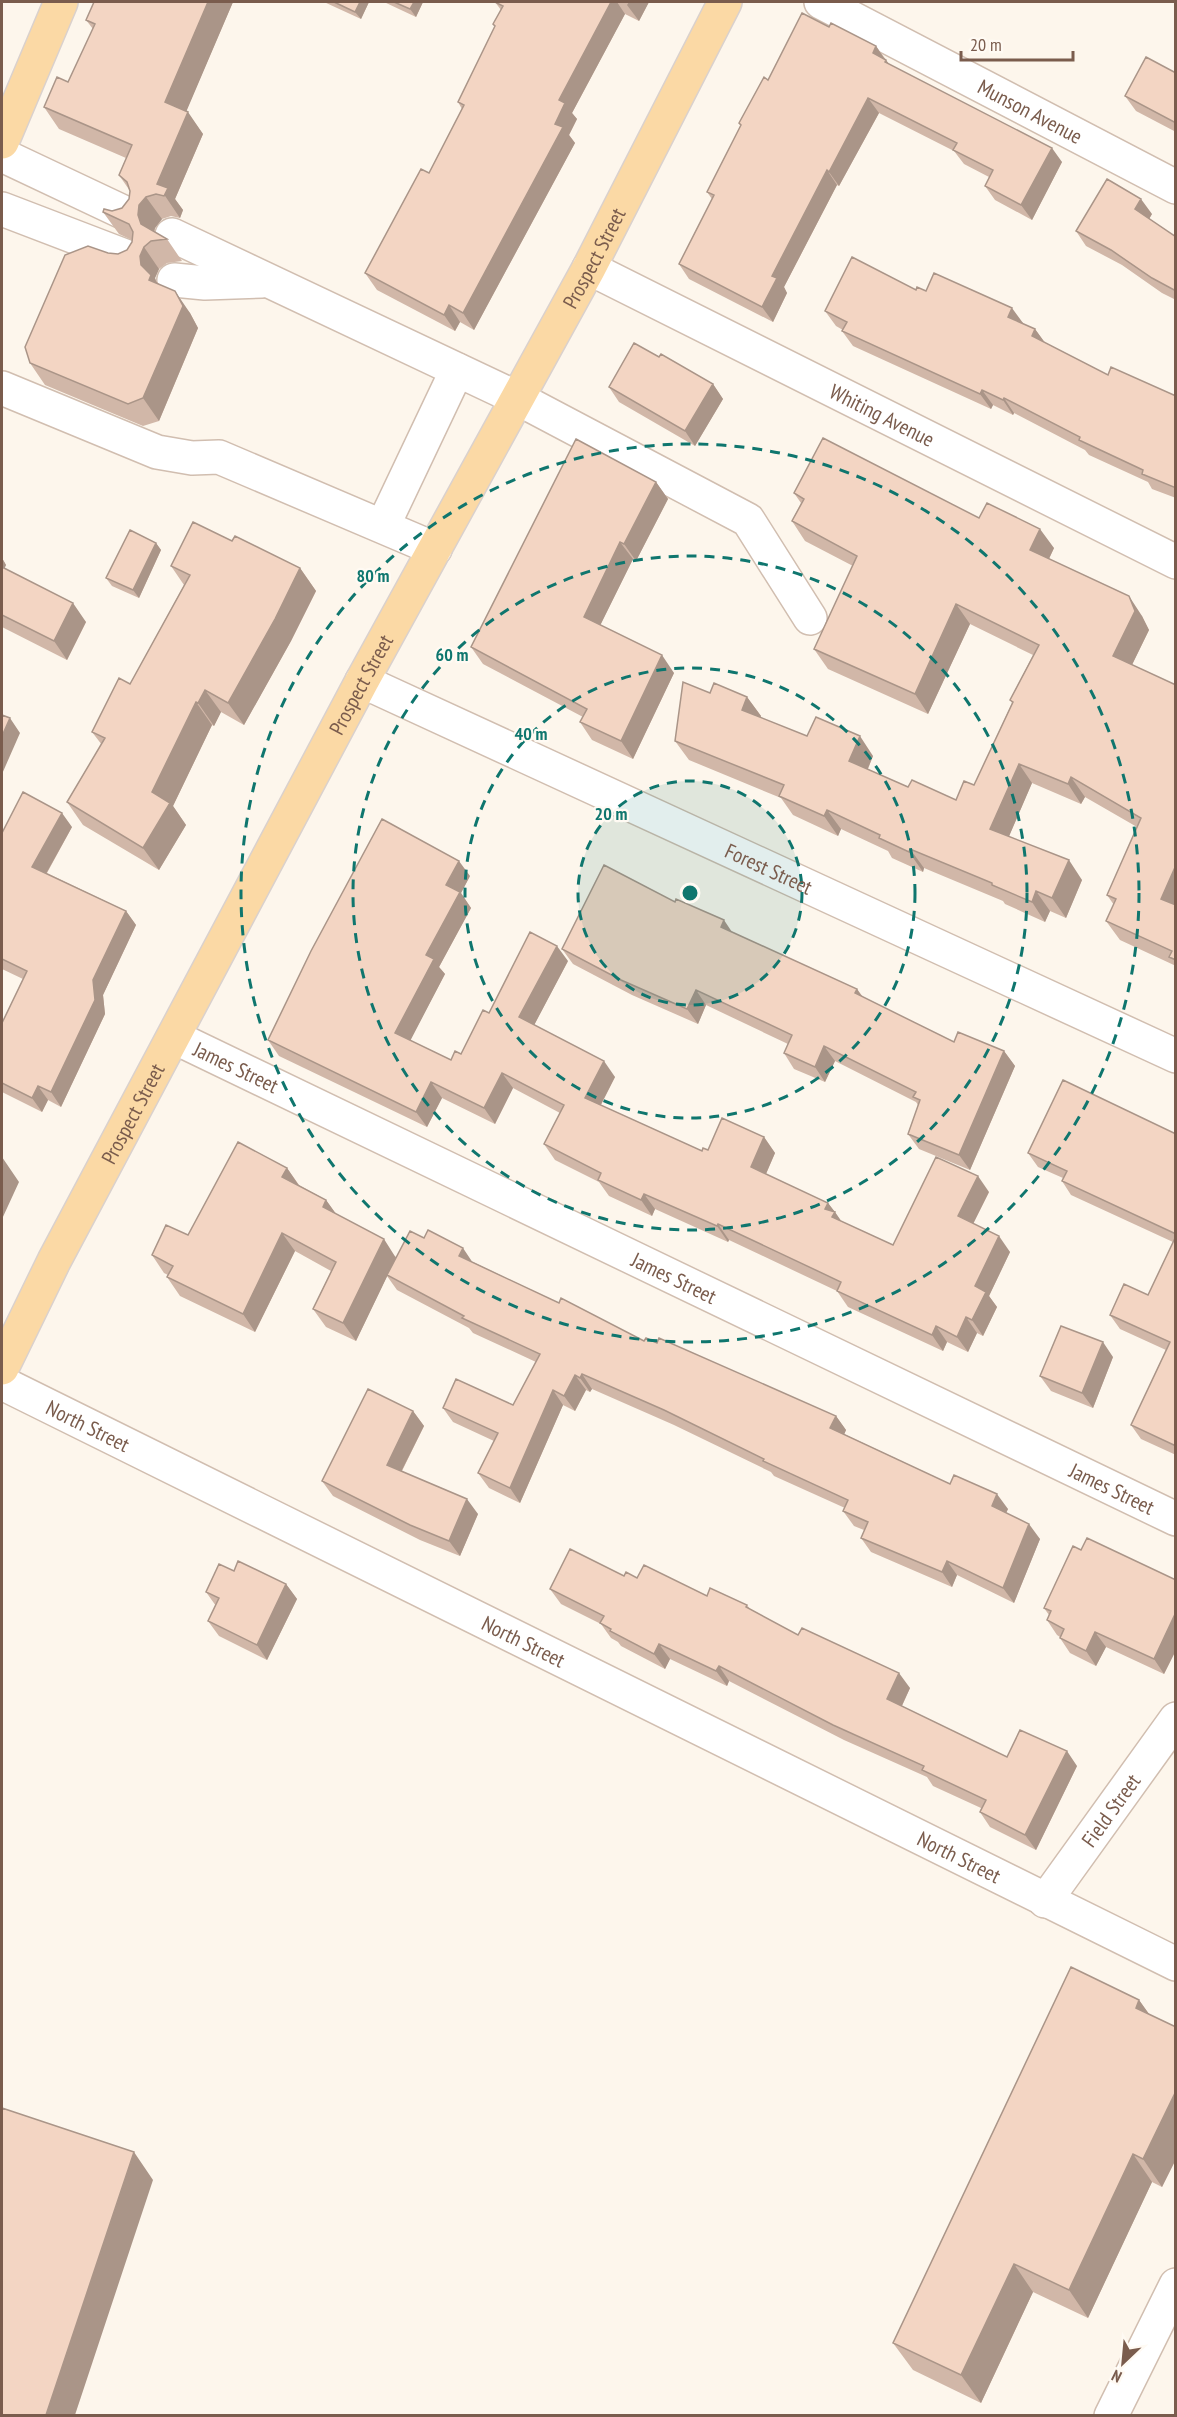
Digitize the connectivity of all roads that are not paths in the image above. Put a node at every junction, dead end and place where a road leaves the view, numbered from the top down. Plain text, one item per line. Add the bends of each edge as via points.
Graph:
1 (61, 2) edge
2 (724, 2) edge
3 (821, 2) edge
4 (2, 142) edge
5 (2, 155) edge
6 (1176, 187) edge
7 (2, 209) edge
8 (127, 214) edge
9 (172, 235) dead end
10 (130, 258) edge
11 (589, 268) junction
12 (174, 280) dead end
13 (270, 281) junction
14 (457, 370) junction
15 (2, 388) edge
16 (517, 398) junction
17 (383, 526) junction
18 (435, 549) junction
19 (1176, 562) edge
20 (810, 618) dead end
21 (362, 681) junction
22 (174, 1036) junction
23 (1176, 1056) edge
24 (2, 1368) edge
25 (2, 1383) edge
26 (1176, 1520) edge
27 (1176, 1719) edge
28 (1045, 1900) junction
29 (1176, 1964) edge
30 (1176, 2285) edge
31 (1112, 2415) edge

1 - 4 main road
2 - 11 main road, Prospect Street
3 - 6 street, Munson Avenue
5 - 8 street
7 - 10 street
9 - 13 street
11 - 16 main road, Prospect Street
11 - 19 street, Whiting Avenue
12 - 13 street
13 - 14 street
14 - 16 street
14 - 17 street
15 - 17 street via 157,452 192,458 219,457
16 - 18 main road, Prospect Street
16 - 20 street via 748,520
17 - 18 street
18 - 21 main road, Prospect Street
21 - 22 main road, Prospect Street
21 - 23 street, Forest Street
22 - 24 main road, Prospect Street via 54,1261
22 - 26 street, James Street
25 - 28 street, North Street
27 - 28 street, Field Street
28 - 29 street, North Street
30 - 31 street

